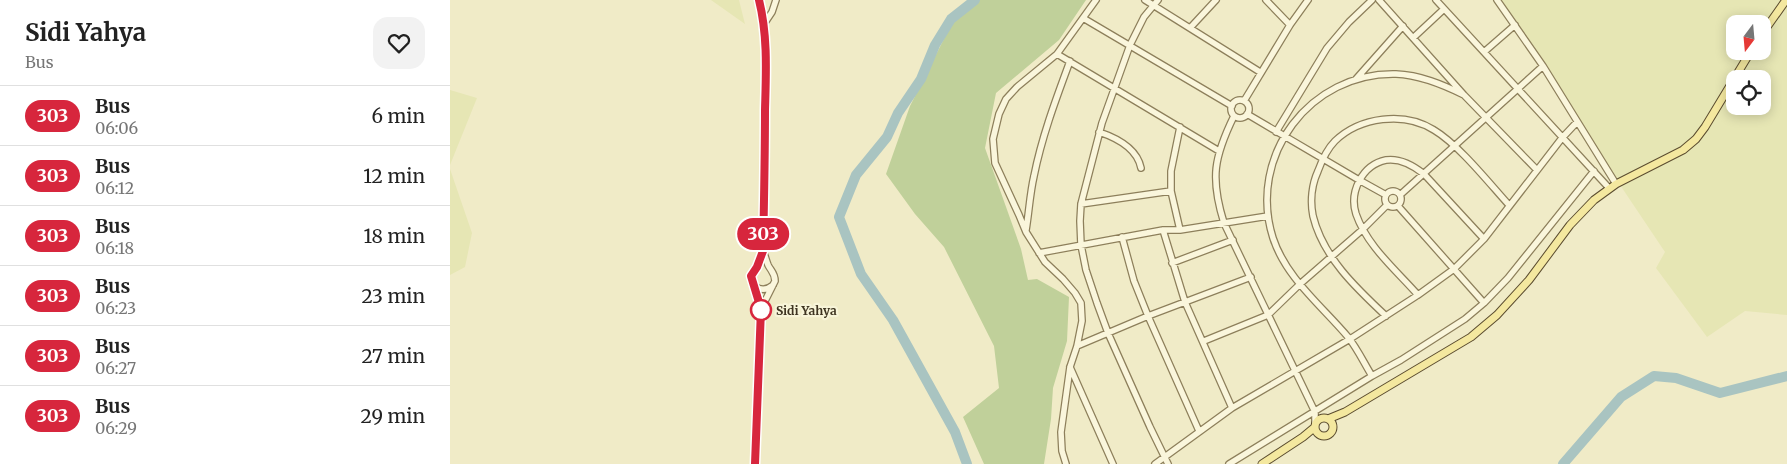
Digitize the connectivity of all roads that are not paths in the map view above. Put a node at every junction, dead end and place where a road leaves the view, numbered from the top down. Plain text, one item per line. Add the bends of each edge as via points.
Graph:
1 (759, 0) edge
2 (776, 0) edge
3 (1096, 0) edge
4 (1144, 0) edge
5 (1216, 0) edge
6 (1266, 0) edge
7 (1308, 0) edge
8 (1372, 0) edge
9 (1379, 0) edge
10 (1436, 0) edge
11 (1786, 0) edge
12 (1156, 2) edge
13 (1497, 2) edge
14 (1444, 9) junction
15 (1083, 18) junction
16 (1771, 21) edge
17 (764, 24) junction
18 (1290, 25) junction
19 (1515, 25) junction
20 (1403, 26) junction
21 (1190, 28) junction
22 (1414, 37) junction
23 (1130, 45) junction
24 (1484, 52) junction
25 (1057, 54) junction
26 (1746, 60) edge
27 (1070, 61) junction
28 (1543, 66) junction
29 (1260, 72) junction
30 (1356, 80) junction
31 (1115, 88) junction
32 (1518, 89) junction
33 (1464, 95) junction
34 (1244, 101) junction
35 (1232, 106) junction
36 (1248, 114) junction
37 (1234, 116) junction
38 (1488, 118) junction
39 (1577, 122) junction
40 (1180, 128) junction
41 (1099, 132) junction
42 (1276, 132) junction
43 (1284, 136) junction
44 (1562, 138) junction
45 (1455, 147) junction
46 (1219, 151) junction
47 (1323, 159) junction
48 (1141, 168) dead end
49 (1537, 170) junction
50 (1594, 172) junction
51 (1424, 174) junction
52 (1359, 180) junction
53 (1616, 184) junction
54 (1609, 188) junction
55 (1171, 191) junction
56 (1386, 194) junction
57 (1400, 195) junction
58 (1081, 204) junction
59 (1387, 205) junction
60 (1510, 205) junction
61 (1398, 206) junction
62 (1268, 216) junction
63 (1224, 223) junction
64 (1163, 230) junction
65 (1180, 230) junction
66 (1362, 230) junction
67 (1026, 232) junction
68 (1122, 237) junction
69 (1233, 240) junction
70 (1484, 240) junction
71 (1081, 246) junction
72 (763, 251) junction
73 (1039, 253) junction
74 (1331, 256) junction
75 (1172, 263) junction
76 (757, 267) junction
77 (768, 267) junction
78 (1454, 269) junction
79 (1251, 277) junction
80 (1300, 284) junction
81 (773, 285) junction
82 (755, 286) junction
83 (1418, 295) junction
84 (1185, 302) junction
85 (1484, 303) junction
86 (761, 309) junction
87 (1268, 314) junction
88 (1148, 316) junction
89 (1386, 316) junction
90 (1108, 333) junction
91 (1350, 339) junction
92 (1204, 341) junction
93 (1078, 346) junction
94 (1070, 367) junction
95 (1295, 372) junction
96 (1372, 376) junction
97 (1232, 408) junction
98 (1315, 412) junction
99 (1345, 412) junction
100 (1325, 418) junction
101 (1315, 425) junction
102 (1334, 427) junction
103 (1199, 431) junction
104 (1318, 435) junction
105 (1302, 437) junction
106 (1165, 457) junction
107 (755, 464) edge
108 (1066, 464) edge
109 (1113, 464) edge
110 (1155, 464) edge
111 (1168, 464) edge
112 (1229, 464) edge
113 (1262, 464) edge

1 - 17 street
2 - 17 street
3 - 15 street
4 - 12 street
5 - 21 street
6 - 18 street
7 - 18 street
8 - 42 street via 1327,48
9 - 20 street
10 - 14 street
11 - 16 main road
12 - 21 street
12 - 23 street
13 - 19 street
14 - 22 street
14 - 24 street
15 - 23 street
15 - 25 street
17 - 72 street
18 - 29 street
19 - 24 street
19 - 28 street
20 - 22 street
20 - 30 street
21 - 29 street
22 - 33 street
23 - 31 street
23 - 35 street
24 - 32 street
25 - 27 street
25 - 67 street via 1006,99 993,139 995,163
26 - 53 main road via 1696,139 1677,153
27 - 31 street
27 - 67 street via 1033,177
28 - 32 street
28 - 39 street
29 - 34 street
30 - 33 street via 1378,75 1405,75 1441,83
30 - 43 street via 1330,91 1311,104
31 - 40 street
31 - 41 street
32 - 38 street
32 - 44 street
33 - 38 street
34 - 35 street
34 - 36 street via 1249,108
35 - 37 street
36 - 37 street via 1241,118
36 - 42 street
37 - 46 street
38 - 45 street
38 - 49 street
39 - 44 street
39 - 53 street
40 - 46 street
40 - 55 street via 1172,161
41 - 48 street via 1122,142 1136,153
41 - 58 street
42 - 43 street
43 - 47 street
43 - 62 street via 1269,184
44 - 49 street
44 - 50 street
45 - 47 street via 1421,124 1391,118 1370,121 1348,131 1334,142
45 - 51 street
45 - 60 street
46 - 63 street via 1215,180
47 - 52 street
47 - 74 street via 1313,188 1312,214
49 - 60 street
50 - 54 street
50 - 85 street
51 - 52 street via 1415,166 1386,160 1374,164
51 - 57 street
51 - 70 street
52 - 56 street
52 - 66 street via 1354,206
53 - 54 main road
54 - 99 main road via 1570,225 1529,280 1483,328
55 - 58 street
55 - 65 street
56 - 57 street via 1393,191
56 - 59 street
57 - 61 street
58 - 71 street
59 - 61 street via 1392,208
59 - 66 street
60 - 70 street
61 - 78 street
62 - 63 street
62 - 80 street via 1279,253
63 - 65 street
63 - 69 street
64 - 65 street
64 - 68 street
64 - 75 street
66 - 74 street
66 - 83 street
67 - 73 street
68 - 71 street
68 - 88 street
69 - 75 street
69 - 79 street
70 - 78 street
71 - 73 street
71 - 90 street
72 - 76 street
72 - 77 street
73 - 93 street via 1081,303
74 - 80 street
74 - 89 street
75 - 84 street
76 - 77 street
76 - 82 street via 751,276
77 - 81 street via 774,273
78 - 83 street
78 - 85 street
79 - 84 street
79 - 87 street
80 - 87 street
80 - 91 street
81 - 82 street via 762,290
81 - 86 street
82 - 86 street
83 - 89 street
84 - 88 street
84 - 92 street
85 - 96 street via 1451,328
86 - 107 street
87 - 92 street
87 - 95 street
88 - 90 street
88 - 103 street
89 - 91 street
90 - 93 street
90 - 106 street
91 - 95 street
91 - 96 street
92 - 97 street
93 - 94 street
94 - 108 street via 1060,442
94 - 109 street
95 - 97 street
95 - 98 street
96 - 98 street
97 - 103 street
98 - 100 street
98 - 101 street
98 - 112 street
99 - 100 main road
99 - 102 main road
100 - 101 main road
100 - 102 main road
101 - 104 main road
101 - 105 main road
102 - 104 main road via 1328,436
103 - 106 street
104 - 105 main road
105 - 113 main road
106 - 110 street
106 - 111 street

